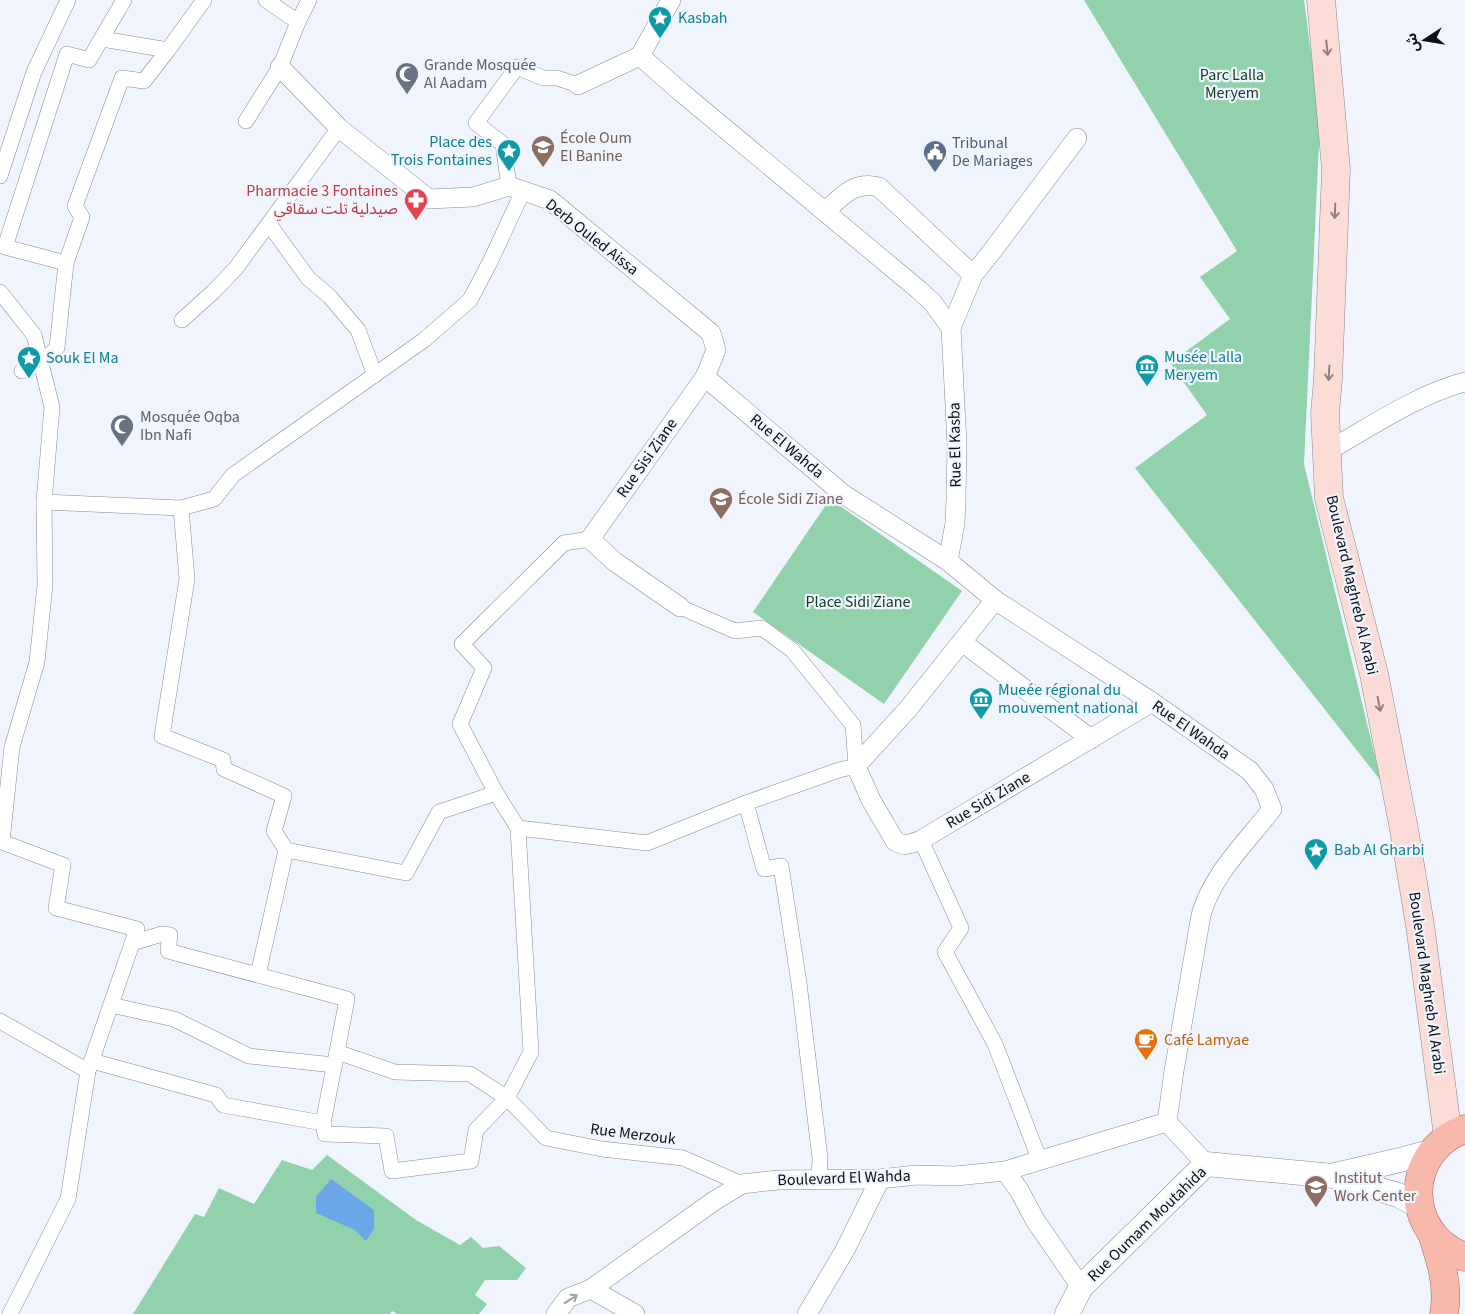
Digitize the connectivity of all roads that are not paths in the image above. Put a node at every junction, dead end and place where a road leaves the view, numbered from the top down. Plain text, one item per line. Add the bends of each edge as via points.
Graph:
1 (68, 0) edge
2 (124, 0) edge
3 (204, 0) edge
4 (266, 0) edge
5 (309, 0) edge
6 (671, 0) edge
7 (1321, 0) edge
8 (298, 22) junction
9 (102, 38) junction
10 (168, 50) junction
11 (640, 56) junction
12 (280, 67) junction
13 (578, 86) joint
14 (246, 121) dead end
15 (339, 128) junction
16 (1077, 138) dead end
17 (6, 158) junction
18 (31, 167) junction
19 (0, 176) edge
20 (516, 189) junction
21 (826, 211) junction
22 (269, 224) junction
23 (66, 263) junction
24 (973, 275) junction
25 (0, 292) edge
26 (182, 320) dead end
27 (951, 328) junction
28 (41, 363) junction
29 (22, 371) dead end
30 (374, 375) junction
31 (705, 377) junction
32 (1465, 382) edge
33 (1327, 451) junction
34 (44, 502) junction
35 (181, 508) junction
36 (590, 539) junction
37 (948, 561) junction
38 (995, 600) junction
39 (680, 607) joint
40 (962, 642) junction
41 (1152, 702) junction
42 (1091, 740) junction
43 (856, 766) junction
44 (496, 793) junction
45 (746, 803) junction
46 (3, 807) edge
47 (518, 828) junction
48 (921, 840) junction
49 (286, 850) junction
50 (132, 942) junction
51 (258, 976) junction
52 (111, 1005) junction
53 (0, 1021) edge
54 (335, 1059) junction
55 (90, 1066) junction
56 (507, 1098) junction
57 (1167, 1122) junction
58 (323, 1123) junction
59 (1449, 1138) edge
60 (1040, 1161) junction
61 (1206, 1164) junction
62 (1005, 1172) junction
63 (1333, 1176) junction
64 (880, 1179) junction
65 (820, 1180) junction
66 (742, 1184) junction
67 (1419, 1206) junction
68 (1432, 1234) junction
69 (1465, 1257) edge
70 (1081, 1287) junction
71 (591, 1289) junction
72 (1445, 1313) edge
73 (10, 1314) edge
74 (556, 1314) edge
75 (635, 1314) edge
76 (806, 1314) edge
77 (1067, 1314) edge

1 - 17 street via 34,72
2 - 9 street
3 - 10 street
4 - 8 street
5 - 8 street
6 - 11 street
7 -> 33 main road, Boulevard Maghreb Al Arabi via 1336,168 1325,414
8 - 12 street
9 - 10 street
9 - 18 street via 89,60 67,54
10 - 23 street via 144,81 122,78 75,206 82,217
11 - 13 street
11 - 21 street
12 - 14 street
12 - 15 street
13 - 20 street via 557,78 543,78 518,67 476,122 503,144
15 - 20 street via 430,199 473,198
15 - 22 street
16 - 24 street
17 - 18 street
17 - 19 street
18 - 23 street via 5,247
20 - 30 street via 492,260 470,300 424,340
20 - 31 street, Derb Ouled Aissa via 550,200 711,333 716,350
21 - 24 street via 860,185 879,187
21 - 27 street via 933,303
22 - 26 street via 236,268
22 - 30 street via 308,278 330,297 358,330
23 - 28 street via 56,348
24 - 27 street
25 - 28 street via 34,334
27 - 37 street, Rue El Kasba via 957,444 955,522
28 - 29 street
28 - 34 street via 52,407
30 - 35 street via 232,476 214,499
31 - 36 street, Rue Sisi Ziane
31 - 37 street, Rue El Wahda via 843,494
32 - 33 street via 1401,408
33 -> 59 main road, Boulevard Maghreb Al Arabi via 1329,498 1374,674 1404,829
34 - 35 street
34 - 46 street via 45,585 37,662 12,747
35 - 49 street via 187,579 162,736 223,760 224,769 284,796 274,831
36 - 39 street via 615,562
36 - 44 street via 564,543 462,644 484,668 460,724
37 - 38 street, Rue El Wahda
38 - 40 street
38 - 41 street, Rue El Wahda
39 - 43 street via 735,631 762,628 792,650 853,725
40 - 42 street
40 - 43 street
41 - 42 street, Rue Sidi Ziane
41 - 57 street, Rue El Wahda via 1250,771 1264,789 1272,809 1218,876 1206,898
42 - 48 street, Rue Sidi Ziane
43 - 45 street
43 - 48 street, Rue Sidi Ziane via 895,841 908,845
44 - 47 street
44 - 49 street via 439,812 406,873
45 - 47 street via 647,843
45 - 65 street via 764,869 781,866 800,993
46 - 50 street via 2,842 63,865 56,908 137,928
47 - 56 street via 531,1052
48 - 60 street via 962,928 946,952 995,1044
49 - 51 street
50 - 51 street via 170,935 168,950
50 - 52 street
51 - 54 street via 347,999
52 - 54 street via 174,1019 249,1056
52 - 55 street
53 - 55 street
54 - 56 street via 395,1072 470,1074
54 - 58 street
55 - 58 street via 216,1095 223,1105
55 - 73 street via 68,1199
56 - 58 street via 476,1130 471,1161 392,1171 386,1136 325,1134
56 - 66 street, Rue Merzouk via 546,1138 602,1150 683,1158
57 - 60 street, Boulevard El Wahda
57 - 61 street
59 - 63 street, Rue Oumam Moutahida via 1400,1160
59 - 67 main road via 1425,1163 1420,1177
60 - 62 street, Boulevard El Wahda
61 - 63 street, Rue Oumam Moutahida
61 - 70 street, Rue Oumam Moutahida
62 - 64 street, Boulevard El Wahda
62 - 70 street
63 - 67 street, Rue Oumam Moutahida via 1398,1195
64 - 65 street, Boulevard El Wahda
64 - 76 street via 846,1250
65 - 66 street, Boulevard El Wahda
66 - 71 street, Boulevard El Wahda
67 - 68 main road
68 - 69 main road via 1442,1245
68 - 72 main road via 1446,1284
70 - 77 street, Rue Oumam Moutahida
74 -> 71 street, Boulevard El Wahda via 568,1298
71 - 75 street

